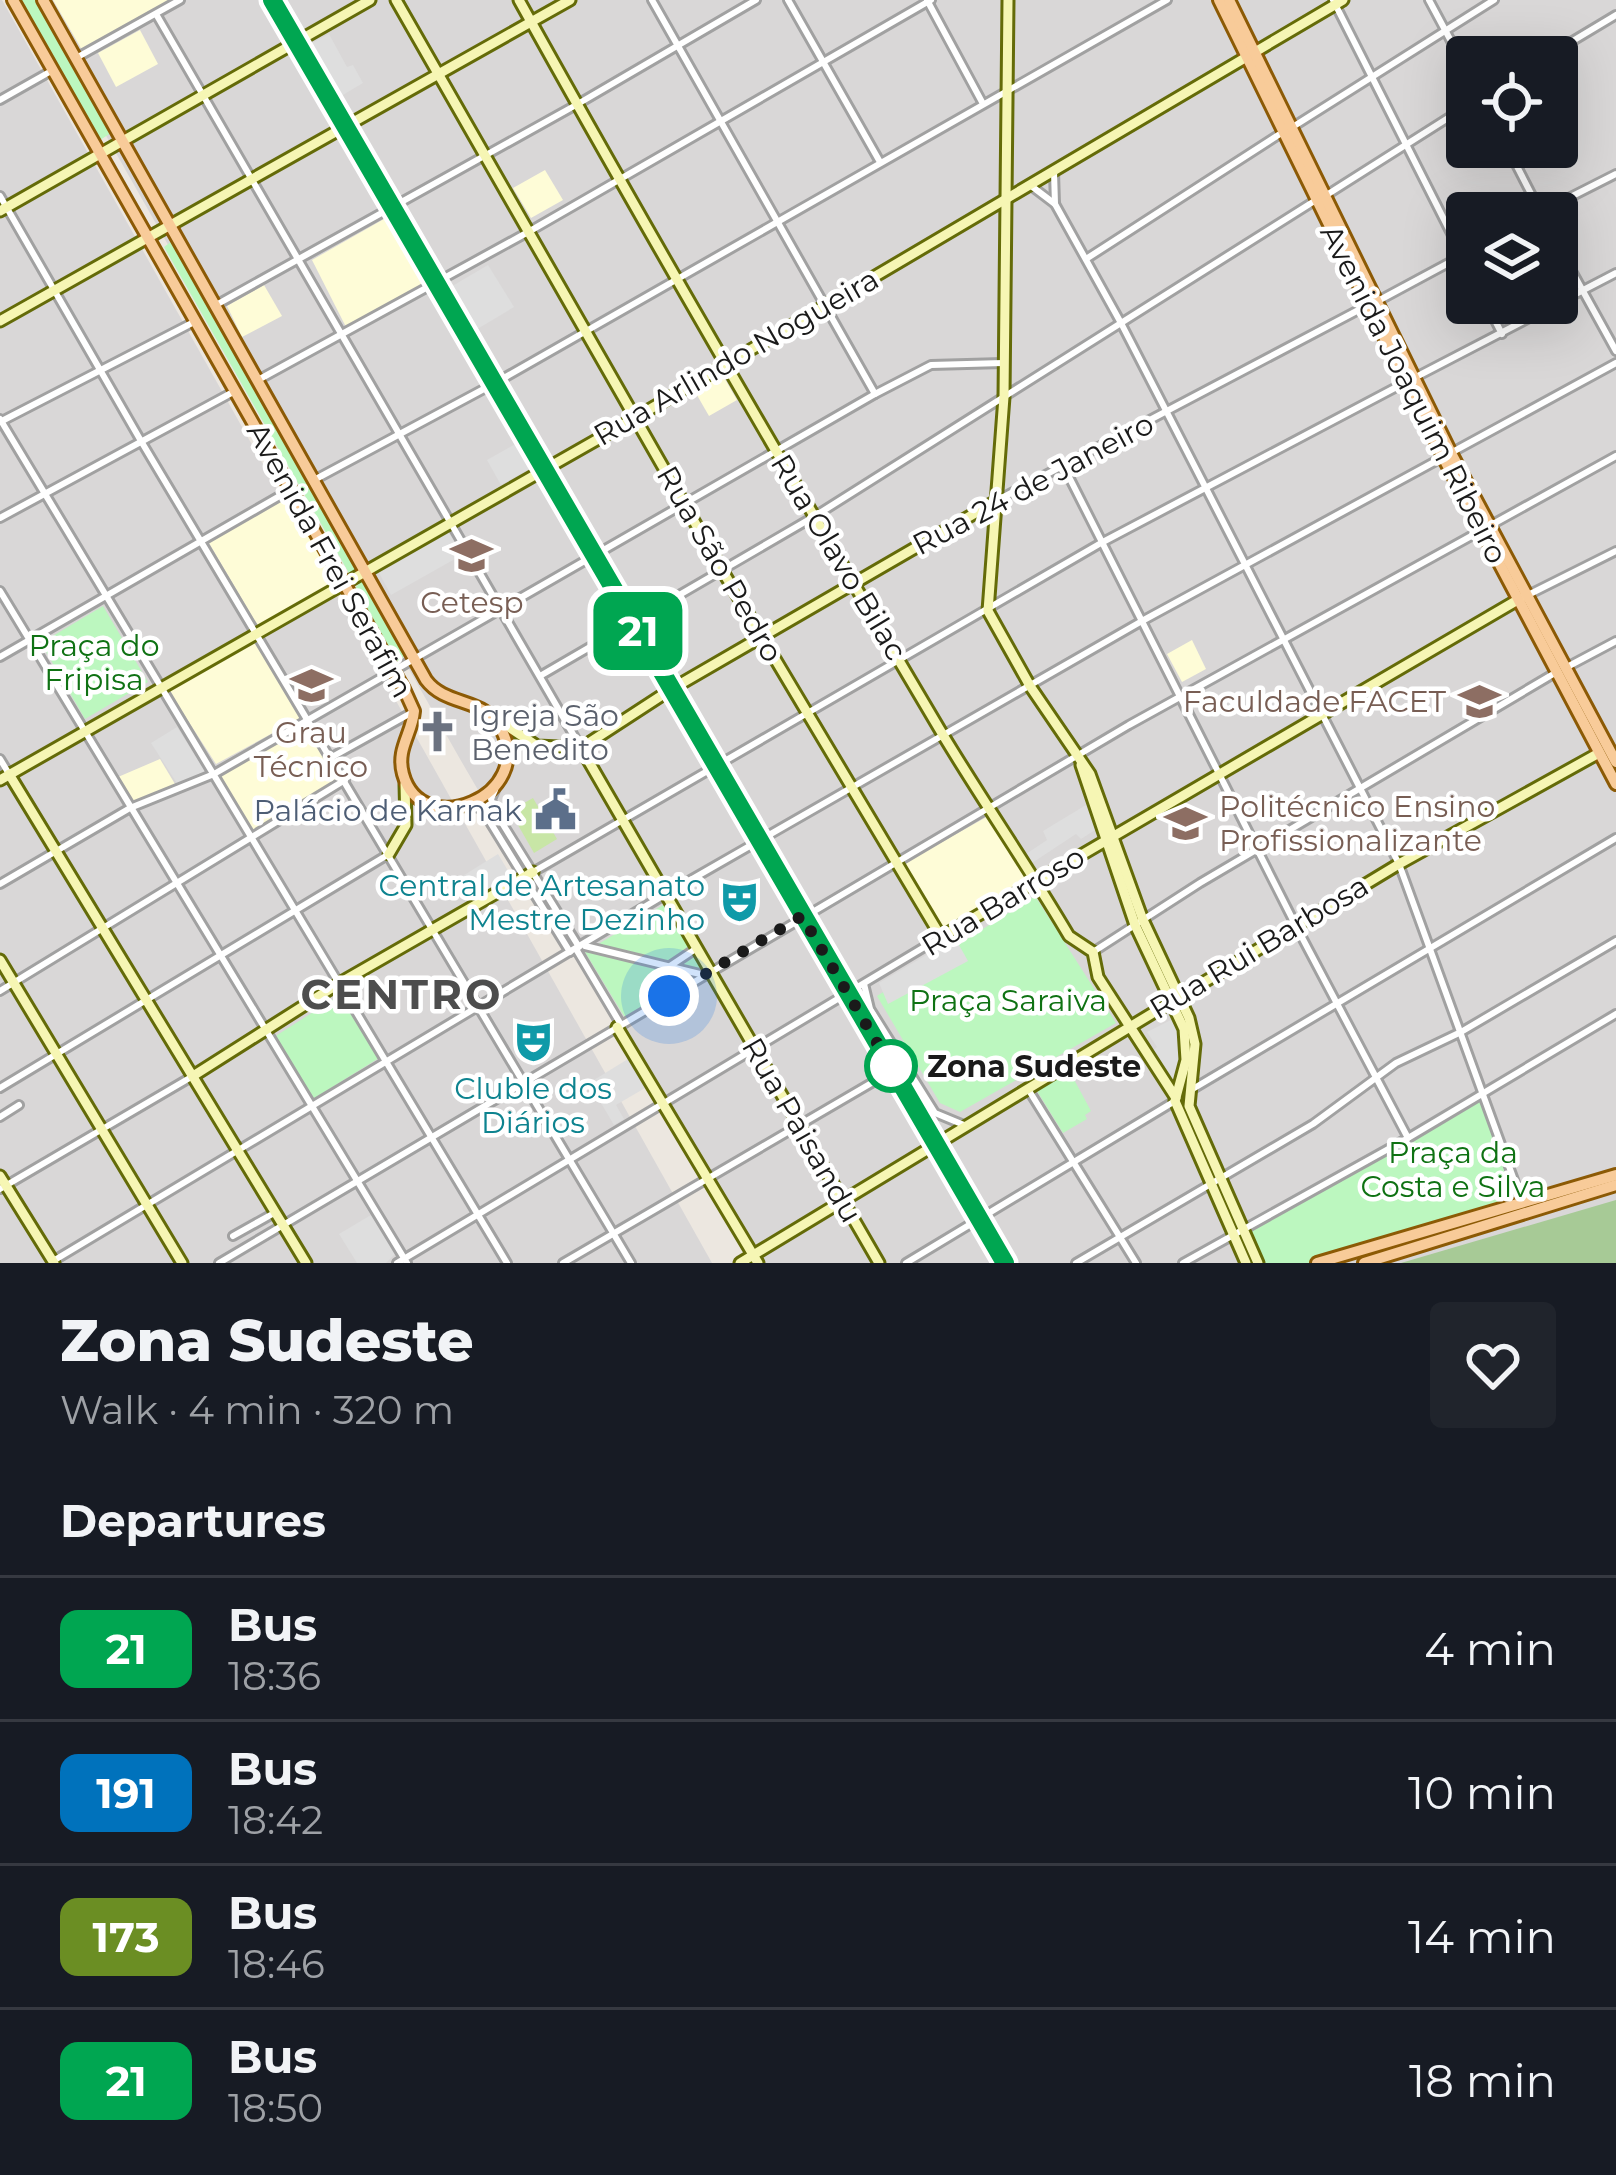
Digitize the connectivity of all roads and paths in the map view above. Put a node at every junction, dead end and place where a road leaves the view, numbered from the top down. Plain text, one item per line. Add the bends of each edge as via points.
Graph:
1 (13, 0) edge
2 (43, 0) edge
3 (180, 0) edge
4 (272, 0) edge
5 (370, 0) edge
6 (396, 0) edge
7 (518, 0) edge
8 (570, 0) edge
9 (652, 0) edge
10 (756, 0) edge
11 (788, 0) edge
12 (1005, 0) edge
13 (1167, 0) edge
14 (1219, 0) edge
15 (1229, 0) edge
16 (1429, 0) edge
17 (1494, 0) edge
18 (928, 1) edge
19 (1337, 1) edge
20 (156, 14) junction
21 (1616, 15) edge
22 (531, 22) junction
23 (1444, 30) junction
24 (1447, 36) edge
25 (1578, 38) edge
26 (296, 41) junction
27 (678, 45) junction
28 (1251, 53) junction
29 (76, 58) junction
30 (821, 60) junction
31 (53, 70) junction
32 (438, 72) junction
33 (1372, 76) junction
34 (1007, 90) junction
35 (203, 95) junction
36 (0, 100) edge
37 (982, 102) junction
38 (576, 105) junction
39 (720, 118) junction
40 (1446, 120) edge
41 (344, 125) junction
42 (1287, 130) junction
43 (122, 141) junction
44 (1407, 146) junction
45 (100, 153) junction
46 (486, 154) junction
47 (880, 162) junction
48 (1054, 167) junction
49 (1616, 174) edge
50 (252, 177) junction
51 (620, 179) junction
52 (1027, 183) junction
53 (1578, 194) edge
54 (0, 196) edge
55 (1006, 196) junction
56 (1321, 198) junction
57 (1055, 204) junction
58 (392, 206) junction
59 (3, 209) edge
60 (778, 219) junction
61 (1446, 219) edge
62 (169, 224) junction
63 (530, 231) junction
64 (146, 237) junction
65 (299, 259) junction
66 (1086, 259) junction
67 (1446, 264) edge
68 (1616, 273) edge
69 (676, 278) junction
70 (435, 283) junction
71 (1578, 283) edge
72 (56, 290) junction
73 (1582, 290) junction
74 (1372, 303) junction
75 (826, 304) junction
76 (216, 305) junction
77 (0, 321) edge
78 (195, 322) junction
79 (1121, 323) junction
80 (1497, 324) edge
81 (587, 330) junction
82 (341, 334) junction
83 (1502, 334) junction
84 (1616, 351) edge
85 (724, 363) junction
86 (1004, 363) junction
87 (1616, 363) edge
88 (100, 368) junction
89 (258, 380) junction
90 (1410, 380) junction
91 (495, 383) junction
92 (235, 391) junction
93 (875, 394) junction
94 (1004, 397) junction
95 (1167, 412) junction
96 (635, 418) junction
97 (0, 421) edge
98 (398, 431) junction
99 (141, 441) junction
100 (775, 452) junction
101 (1447, 455) junction
102 (1616, 457) edge
103 (1064, 467) junction
104 (542, 469) junction
105 (314, 480) junction
106 (1205, 487) junction
107 (290, 490) junction
108 (46, 494) junction
109 (996, 501) junction
110 (686, 505) junction
111 (815, 516) junction
112 (0, 518) edge
113 (450, 521) junction
114 (1485, 526) junction
115 (203, 539) junction
116 (1101, 543) junction
117 (1616, 551) edge
118 (594, 557) junction
119 (1248, 565) junction
120 (722, 570) junction
121 (365, 571) junction
122 (854, 583) junction
123 (344, 584) junction
124 (0, 591) edge
125 (106, 596) junction
126 (1522, 598) junction
127 (502, 610) junction
128 (988, 611) junction
129 (634, 622) junction
130 (1142, 622) junction
131 (257, 631) junction
132 (762, 637) junction
133 (1284, 638) junction
134 (29, 639) junction
135 (1616, 641) edge
136 (0, 657) edge
137 (901, 658) junction
138 (415, 660) junction
139 (1560, 670) junction
140 (394, 672) junction
141 (540, 676) junction
142 (159, 686) junction
143 (1030, 686) junction
144 (670, 690) junction
145 (1181, 696) junction
146 (414, 711) junction
147 (805, 712) junction
148 (491, 714) junction
149 (1322, 715) junction
150 (308, 718) junction
151 (395, 722) junction
152 (84, 730) junction
153 (943, 735) junction
154 (403, 741) junction
155 (1610, 747) edge
156 (581, 748) junction
157 (1078, 756) junction
158 (332, 757) junction
159 (0, 759) edge
160 (715, 765) junction
161 (402, 772) junction
162 (1220, 773) junction
163 (214, 774) junction
164 (4, 777) edge
165 (345, 780) junction
166 (1616, 784) edge
167 (850, 788) junction
168 (1359, 789) junction
169 (495, 790) junction
170 (469, 805) junction
171 (990, 807) junction
172 (130, 808) junction
173 (622, 818) junction
174 (509, 833) junction
175 (252, 837) junction
176 (1109, 838) junction
177 (1616, 838) edge
178 (501, 839) junction
179 (758, 841) junction
180 (1259, 848) junction
181 (57, 851) junction
182 (389, 854) junction
183 (895, 862) junction
184 (1399, 864) junction
185 (528, 875) junction
186 (1037, 880) junction
187 (175, 881) junction
188 (0, 884) edge
189 (666, 894) junction
190 (295, 910) junction
191 (552, 912) junction
192 (802, 916) junction
193 (1139, 922) junction
194 (1296, 926) junction
195 (103, 927) junction
196 (434, 929) junction
197 (571, 934) junction
198 (941, 937) junction
199 (562, 940) junction
200 (1616, 941) edge
201 (1431, 946) junction
202 (577, 948) junction
203 (697, 949) junction
204 (1093, 952) junction
205 (219, 955) junction
206 (0, 960) edge
207 (669, 966) junction
208 (707, 973) junction
209 (14, 983) junction
210 (338, 983) junction
211 (864, 984) junction
212 (0, 992) edge
213 (848, 994) junction
214 (1175, 999) junction
215 (147, 1000) junction
216 (1336, 1003) junction
217 (479, 1006) junction
218 (1616, 1014) edge
219 (619, 1026) junction
220 (1127, 1027) junction
221 (263, 1029) junction
222 (1461, 1032) junction
223 (754, 1049) junction
224 (56, 1055) junction
225 (385, 1061) junction
226 (893, 1070) junction
227 (193, 1076) junction
228 (1376, 1076) junction
229 (524, 1082) junction
230 (0, 1088) edge
231 (1028, 1089) junction
232 (1188, 1091) junction
233 (1483, 1091) junction
234 (1176, 1100) junction
235 (663, 1104) junction
236 (19, 1105) dead end
237 (310, 1107) junction
238 (0, 1117) edge
239 (964, 1125) junction
240 (799, 1126) junction
241 (101, 1129) junction
242 (431, 1134) junction
243 (1408, 1138) junction
244 (936, 1143) junction
245 (239, 1150) junction
246 (571, 1159) junction
247 (1074, 1162) junction
248 (1616, 1175) edge
249 (708, 1179) junction
250 (357, 1181) junction
251 (1217, 1182) junction
252 (2, 1184) edge
253 (1616, 1185) edge
254 (842, 1200) junction
255 (1522, 1202) junction
256 (148, 1206) junction
257 (276, 1212) junction
258 (477, 1214) junction
259 (980, 1218) junction
260 (283, 1225) junction
261 (1238, 1232) junction
262 (613, 1233) junction
263 (233, 1236) dead end
264 (1120, 1237) junction
265 (756, 1259) edge
266 (403, 1261) edge
267 (52, 1262) edge
268 (182, 1263) edge
269 (219, 1263) edge
270 (306, 1263) edge
271 (507, 1263) edge
272 (563, 1263) edge
273 (632, 1263) edge
274 (740, 1263) edge
275 (879, 1263) edge
276 (906, 1263) edge
277 (1005, 1263) edge
278 (1076, 1263) edge
279 (1136, 1263) edge
280 (1183, 1263) edge
281 (1246, 1263) edge
282 (1258, 1263) edge
283 (1317, 1263) edge
284 (1364, 1263) edge

1 - 31 main road, Avenida Frei Serafim
2 - 29 main road, Avenida Frei Serafim
3 - 20 street
4 - 26 street
5 - 26 street
6 - 32 street, Rua São Pedro
7 - 22 street, Rua Olavo Bilac
8 - 22 street
9 - 27 street
10 - 27 street
11 - 30 street
12 - 34 street
13 - 34 street
14 - 28 main road, Avenida Joaquim Ribeiro
15 - 28 main road, Avenida Joaquim Ribeiro
16 - 23 street
17 - 23 street
18 - 30 street
18 - 37 street
19 - 28 street, Rua Arlindo Nogueira
19 - 33 street
20 - 29 street
20 - 35 street
21 - 25 street
22 - 32 street
22 - 38 street, Rua Olavo Bilac
23 - 24 street
23 - 33 street
26 - 35 street
26 - 41 street
27 - 38 street
27 - 39 street
28 - 42 main road, Avenida Joaquim Ribeiro
28 - 48 street, Rua Arlindo Nogueira
29 - 43 main road, Avenida Frei Serafim
30 - 39 street
30 - 47 street
31 - 36 street
31 - 45 main road, Avenida Frei Serafim
32 - 41 street
32 - 46 street, Rua São Pedro
33 - 42 street
33 - 44 street
34 - 37 street
34 - 55 street
35 - 43 street
35 - 50 street
37 - 47 street
38 - 46 street
38 - 51 street, Rua Olavo Bilac
39 - 51 street
39 - 60 street
40 - 44 street
41 - 50 street
41 - 58 street
42 - 56 main road, Avenida Joaquim Ribeiro
42 - 66 street
43 - 45 street
43 - 62 main road, Avenida Frei Serafim
44 - 56 street
44 - 61 street
45 - 59 street
45 - 64 main road, Avenida Frei Serafim
46 - 58 street
46 - 63 street, Rua São Pedro
47 - 60 street
48 - 52 street, Rua Arlindo Nogueira
48 - 57 street
49 - 53 street
50 - 62 street
50 - 65 street
51 - 63 street
51 - 69 street, Rua Olavo Bilac
52 - 55 street, Rua Arlindo Nogueira
52 - 57 street
54 - 59 street
55 - 75 street, Rua Arlindo Nogueira
55 - 86 street
56 - 74 main road, Avenida Joaquim Ribeiro
56 - 79 street
57 - 66 street
58 - 65 street
58 - 70 street
59 - 72 street
60 - 69 street
60 - 75 street
62 - 64 street
62 - 76 main road, Avenida Frei Serafim
63 - 70 street
63 - 81 street, Rua São Pedro
64 - 72 street
64 - 78 main road, Avenida Frei Serafim
65 - 76 street
65 - 82 street
66 - 79 street
67 - 74 street, Rua 24 de Janeiro
68 - 73 street
69 - 81 street
69 - 85 street, Rua Olavo Bilac
70 - 82 street
70 - 91 street
71 - 73 street
72 - 77 street
72 - 88 street
73 - 83 street
73 - 84 street
74 - 90 main road, Avenida Joaquim Ribeiro
74 - 95 street, Rua 24 de Janeiro
75 - 85 street, Rua Arlindo Nogueira
75 - 93 street
76 - 89 main road, Avenida Frei Serafim
78 - 88 street
78 - 92 main road, Avenida Frei Serafim
79 - 94 street
79 - 95 street
80 - 83 street
81 - 91 street
81 - 96 street, Rua São Pedro
82 - 89 street
82 - 98 street
83 - 90 street
85 - 96 street, Rua Arlindo Nogueira
85 - 100 street, Rua Olavo Bilac
86 - 93 street via 931,365
86 - 94 street
87 - 101 street
88 - 97 street
88 - 99 street
89 - 105 main road, Avenida Frei Serafim
90 - 101 main road, Avenida Joaquim Ribeiro
90 - 106 street
91 - 98 street
91 - 104 street
92 - 99 street
92 - 107 main road, Avenida Frei Serafim
93 - 100 street
94 - 109 street
94 - 111 street
95 - 103 street, Rua 24 de Janeiro
95 - 106 street
96 - 104 street, Rua Arlindo Nogueira
96 - 110 street, Rua São Pedro
97 - 108 street
98 - 105 street
98 - 113 street
99 - 108 street
99 - 115 street
100 - 110 street
100 - 111 street, Rua Olavo Bilac
101 - 114 main road, Avenida Joaquim Ribeiro
101 - 119 street
102 - 114 street
103 - 109 street, Rua 24 de Janeiro
103 - 116 street
104 - 113 street, Rua Arlindo Nogueira
104 - 118 street
105 - 121 main road, Avenida Frei Serafim
106 - 116 street
106 - 119 street
107 - 115 street
107 - 123 main road, Avenida Frei Serafim
108 - 112 street
108 - 125 street
109 - 122 street, Rua 24 de Janeiro
109 - 128 street
110 - 118 street
110 - 120 street, Rua São Pedro
111 - 120 street
111 - 122 street, Rua Olavo Bilac
113 - 121 street, Rua Arlindo Nogueira
113 - 127 street
114 - 126 main road, Avenida Joaquim Ribeiro
114 - 133 street
115 - 125 street
115 - 131 street
116 - 128 street
116 - 130 street
117 - 126 street, Rua Barroso
118 - 127 street
118 - 129 street
119 - 130 street
119 - 133 street
120 - 129 street
120 - 132 street, Rua São Pedro
121 - 123 street, Rua Arlindo Nogueira
121 - 138 main road, Avenida Frei Serafim
122 - 132 street, Rua 24 de Janeiro
122 - 137 street, Rua Olavo Bilac
123 - 131 street, Rua Arlindo Nogueira
123 - 140 main road, Avenida Frei Serafim
124 - 134 street
125 - 134 street
125 - 142 street
126 - 139 main road, Avenida Joaquim Ribeiro
126 - 149 street, Rua Barroso
127 - 138 street
127 - 141 street
128 - 137 street
128 - 143 street
129 - 141 street
129 - 144 street
130 - 143 street
130 - 145 street
131 - 142 street, Rua Arlindo Nogueira
131 - 150 street
132 - 144 street, Rua 24 de Janeiro
132 - 147 street, Rua São Pedro
133 - 145 street
133 - 149 street
134 - 136 street
134 - 152 street
135 - 139 street
137 - 147 street
137 - 153 street, Rua Olavo Bilac
138 - 140 street
138 - 148 main road, Avenida Frei Serafim via 436,692
139 - 155 main road, Avenida Joaquim Ribeiro
139 - 168 street
140 - 146 main road, Avenida Frei Serafim
140 - 150 street
141 - 156 street
142 - 152 street, Rua Arlindo Nogueira
142 - 163 street
143 - 153 street
143 - 157 street
144 - 156 street, Rua 24 de Janeiro
144 - 160 street
145 - 157 street
145 - 162 street
146 - 151 street
146 - 154 main road, Avenida Frei Serafim
147 - 160 street
147 - 167 street, Rua São Pedro
148 - 156 street via 537,746
148 - 169 main road via 507,746
149 - 162 street, Rua Barroso
149 - 168 street
150 - 158 street
150 - 163 street
151 - 154 street
151 - 158 street
152 - 164 street, Rua Arlindo Nogueira
152 - 172 street
153 - 167 street
153 - 171 street, Rua Olavo Bilac
154 - 161 main road, Avenida Frei Serafim
155 - 166 main road, Avenida Joaquim Ribeiro
155 - 184 street, Rua Rui Barbosa
156 - 173 street, Rua Paisandu
157 - 171 street
157 - 176 street
158 - 165 street
159 - 164 street
160 - 173 street
160 - 179 street
161 - 170 main road via 427,805
161 - 182 street via 406,825
162 - 176 street, Rua Barroso
162 - 180 street
163 - 172 street
163 - 175 street
164 - 181 street
165 - 175 street
165 - 182 street
167 - 179 street
167 - 183 street, Rua São Pedro
168 - 180 street
168 - 184 street
169 - 170 main road
169 - 174 street via 491,804
170 - 178 street via 482,809
171 - 183 street
171 - 186 street, Rua Olavo Bilac
172 - 181 street
172 - 187 street
173 - 185 street
173 - 189 street, Rua Paisandu
174 - 178 street
174 - 185 street
175 - 187 street
175 - 190 street
176 - 186 street, Rua Barroso
176 - 193 street
177 - 201 street
178 - 185 street
179 - 189 street
179 - 192 street
180 - 193 street
180 - 194 street
181 - 188 street
181 - 195 street
182 - 190 street
182 - 196 street
183 - 192 street
183 - 198 street, Rua São Pedro
184 - 194 street, Rua Rui Barbosa
184 - 201 street
185 - 191 street
185 - 196 street
186 - 198 street, Rua Barroso
186 - 204 street, Rua Olavo Bilac via 1069,936
187 - 195 street
187 - 205 street
189 - 202 street
189 - 203 street, Rua Paisandu
190 - 205 street
190 - 210 street
191 - 197 street
191 - 199 street
192 - 208 street
192 - 213 street
193 - 204 street
193 - 214 street
194 - 214 street, Rua Rui Barbosa
194 - 216 street
195 - 209 street
195 - 215 street
196 - 210 street
196 - 217 street
197 - 199 street
197 - 202 street
198 - 211 street, Rua Barroso
199 - 202 street
200 - 222 street
201 - 216 street
201 - 222 street
202 - 207 street
202 - 217 street
202 - 219 street
203 - 207 street
203 - 208 street, Rua Paisandu
204 - 220 street, Rua Olavo Bilac
205 - 215 street
205 - 221 street
206 - 209 street
207 - 208 street
208 - 219 street
208 - 223 street, Rua Paisandu
209 - 212 street
209 - 224 street
210 - 221 street
210 - 225 street
211 - 213 street, Rua Barroso
211 - 239 street via 870,1010 935,1113
213 - 223 street, Rua Barroso
213 - 226 street
214 - 220 street, Rua Rui Barbosa
214 - 232 street via 1195,1044
214 - 234 street via 1186,1041
215 - 224 street
215 - 227 street
216 - 228 street
216 - 232 street
217 - 225 street
217 - 229 street
218 - 233 street
219 - 229 street
219 - 235 street
220 - 231 street, Rua Rui Barbosa
220 - 234 street, Rua Olavo Bilac
221 - 227 street
221 - 237 street
222 - 228 street
222 - 233 street
223 - 235 street, Rua Barroso
223 - 240 street, Rua Paisandu
224 - 230 street
224 - 241 street
225 - 237 street
225 - 242 street
226 - 240 street
226 - 244 street
227 - 241 street
227 - 245 street
228 - 243 street
228 - 251 street
229 - 242 street
229 - 246 street
231 - 239 street, Rua Rui Barbosa
231 - 247 street
232 - 251 street
233 - 243 street
233 - 255 street
234 - 247 street
234 - 251 street, Rua Olavo Bilac
235 - 246 street, Rua Barroso
235 - 249 street
236 - 238 street
237 - 245 street
237 - 250 street
239 - 244 street, Rua Rui Barbosa
240 - 249 street
240 - 254 street, Rua Paisandu
241 - 252 street
241 - 256 street
242 - 250 street
242 - 258 street
243 - 261 street
244 - 254 street, Rua Rui Barbosa
244 - 259 street
245 - 256 street
245 - 257 street
246 - 258 street, Rua Barroso
246 - 262 street
247 - 259 street
247 - 264 street
248 - 255 main road
249 - 262 street
249 - 265 street
250 - 260 street
250 - 266 street
251 - 261 street
251 - 264 street
252 - 267 street
253 - 284 main road
254 - 265 street, Rua Rui Barbosa
254 - 275 street, Rua Paisandu
255 - 283 main road
256 - 267 street
256 - 268 street
257 - 260 street
257 - 263 street
258 - 266 street, Rua Barroso
258 - 271 street
259 - 276 street
259 - 277 street
260 - 269 street
260 - 270 street
261 - 280 street
261 - 281 street
261 - 282 street
262 - 272 street
262 - 273 street
264 - 278 street
264 - 279 street
265 - 274 street, Rua Rui Barbosa

